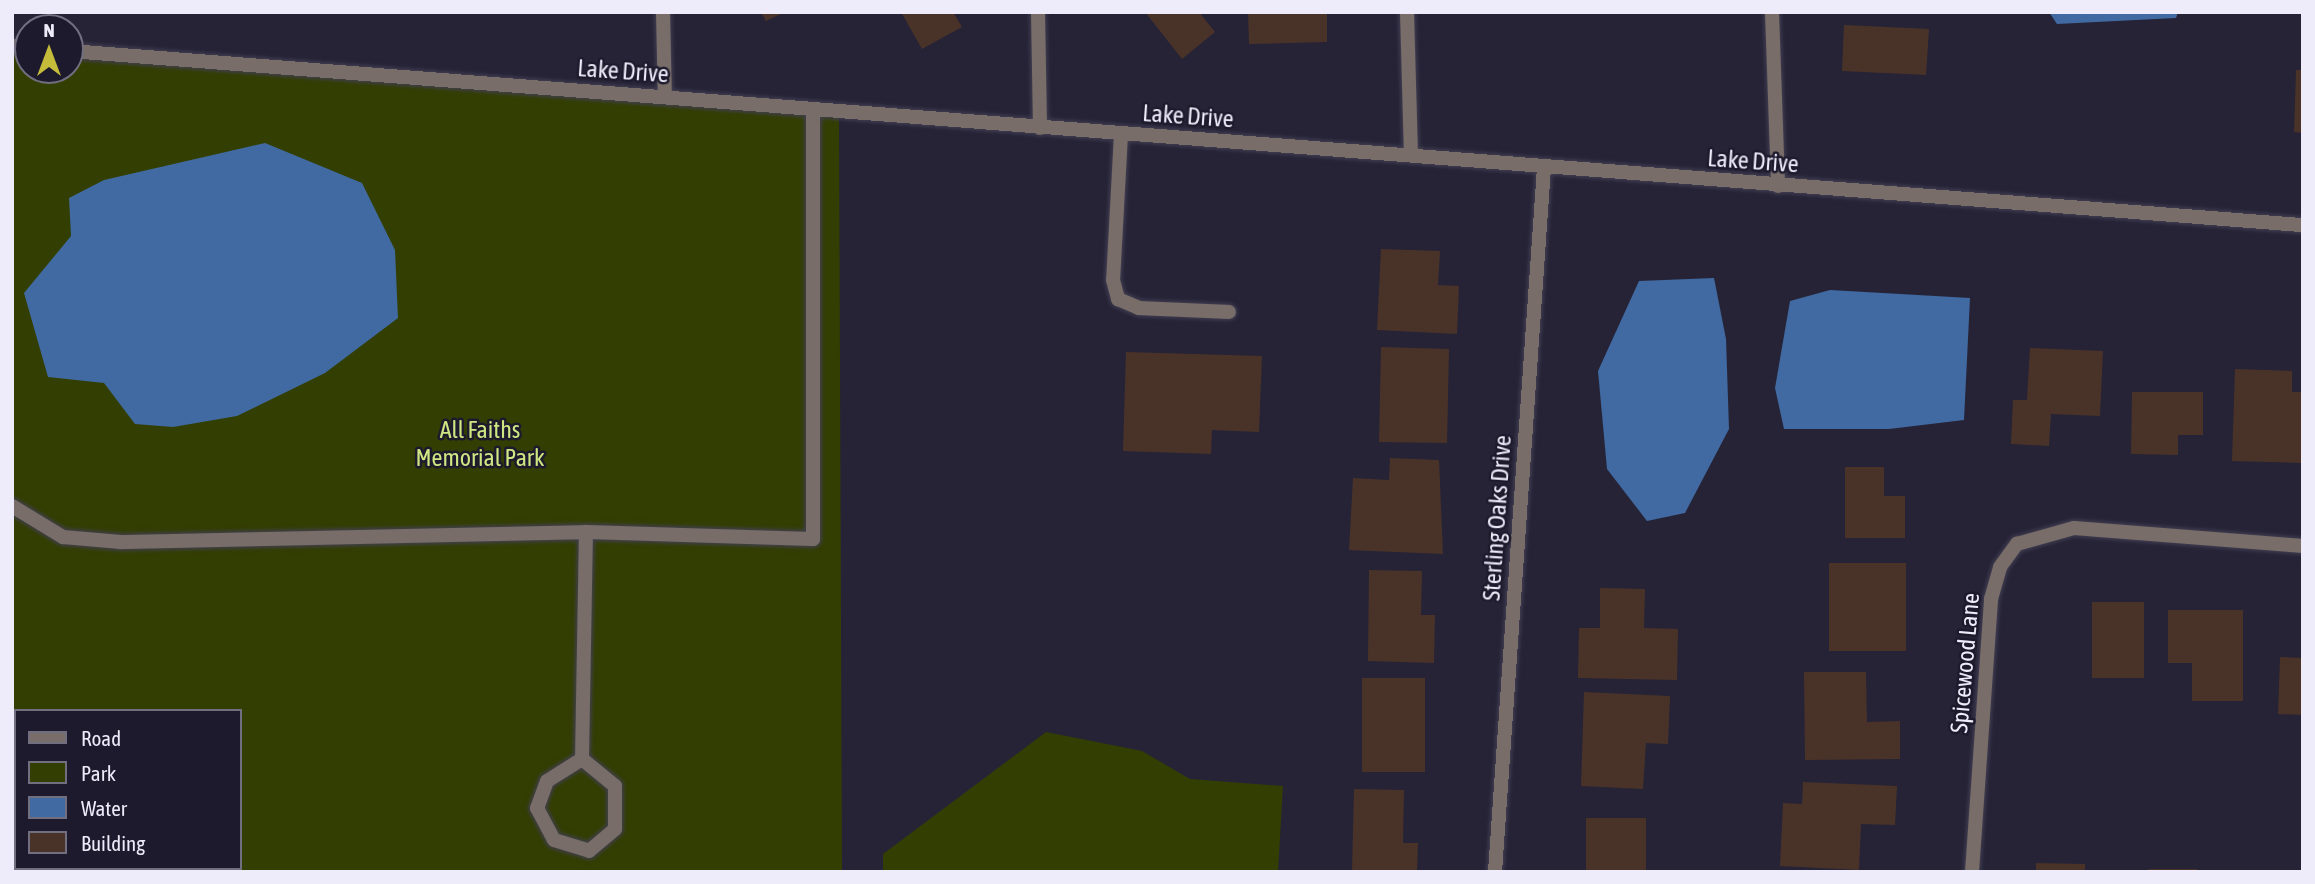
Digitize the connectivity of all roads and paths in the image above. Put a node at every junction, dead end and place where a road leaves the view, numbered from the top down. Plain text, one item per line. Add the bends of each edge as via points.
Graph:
1 (663, 12) edge
2 (1038, 12) edge
3 (1407, 12) edge
4 (1772, 12) edge
5 (84, 52) edge
6 (665, 97) junction
7 (813, 109) junction
8 (1040, 128) junction
9 (1121, 134) junction
10 (1411, 155) junction
11 (1544, 168) junction
12 (1778, 186) junction
13 (2303, 225) edge
14 (1229, 312) dead end
15 (12, 506) edge
16 (586, 532) junction
17 (2303, 546) edge
18 (582, 759) junction
19 (1495, 872) edge
20 (1972, 872) edge

1 - 6 street
2 - 8 street
3 - 10 street
4 - 12 street
5 - 6 street, Lake Drive
6 - 7 street, Lake Drive
7 - 8 street, Lake Drive
7 - 16 street via 813,539
8 - 9 street, Lake Drive
9 - 10 street, Lake Drive
9 - 14 street via 1113,280 1118,299 1139,308
10 - 11 street, Lake Drive
11 - 12 street, Lake Drive
11 - 19 street, Sterling Oaks Drive
12 - 13 street, Lake Drive
15 - 16 street via 63,537 121,542
16 - 18 street
17 - 20 street, Spicewood Lane via 2074,528 2017,544 2000,567 1991,599
18 - 18 street via 615,786 615,830 589,851 554,840 537,807 547,781

